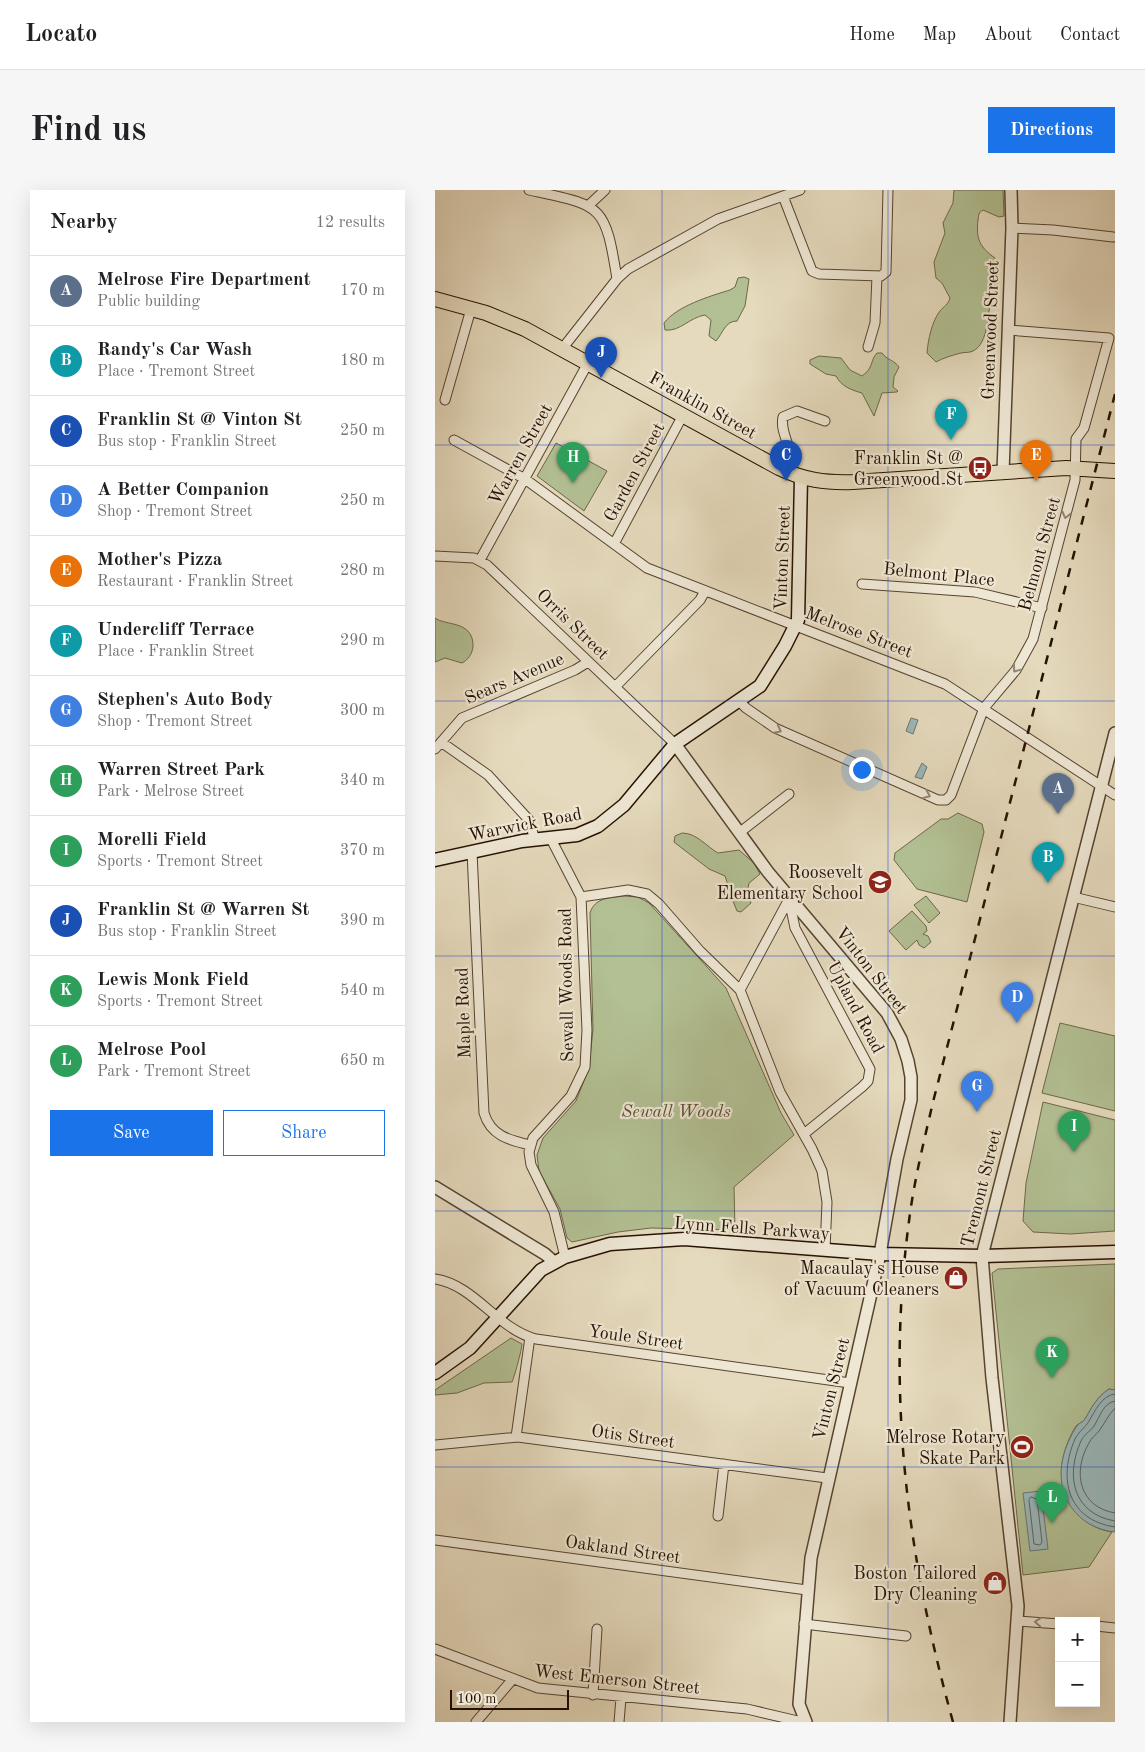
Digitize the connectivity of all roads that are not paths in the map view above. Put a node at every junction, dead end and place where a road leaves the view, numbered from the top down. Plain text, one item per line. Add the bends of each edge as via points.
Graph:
1 (529, 190) edge
2 (605, 190) edge
3 (800, 190) edge
4 (888, 190) edge
5 (1011, 190) edge
6 (783, 196) junction
7 (589, 205) junction
8 (1012, 228) junction
9 (1113, 237) dead end
10 (877, 276) junction
11 (617, 280) junction
12 (435, 299) edge
13 (471, 309) junction
14 (1008, 330) junction
15 (868, 347) dead end
16 (562, 349) junction
17 (588, 363) junction
18 (445, 400) dead end
19 (683, 415) junction
20 (825, 421) dead end
21 (454, 440) dead end
22 (1075, 468) junction
23 (1115, 471) edge
24 (788, 472) junction
25 (1003, 472) junction
26 (801, 478) junction
27 (525, 479) junction
28 (614, 544) junction
29 (435, 556) edge
30 (480, 560) junction
31 (862, 584) dead end
32 (705, 591) junction
33 (1042, 608) junction
34 (796, 625) junction
35 (588, 662) junction
36 (615, 687) junction
37 (739, 701) junction
38 (984, 708) junction
39 (1115, 733) edge
40 (675, 744) junction
41 (438, 746) edge
42 (1101, 786) junction
43 (789, 794) dead end
44 (1115, 795) edge
45 (739, 833) junction
46 (551, 839) junction
47 (535, 840) junction
48 (472, 852) junction
49 (435, 860) edge
50 (581, 897) junction
51 (1073, 897) junction
52 (789, 899) junction
53 (1115, 907) edge
54 (740, 990) junction
55 (803, 1134) junction
56 (530, 1145) junction
57 (435, 1187) edge
58 (825, 1250) junction
59 (1115, 1252) edge
60 (880, 1254) junction
61 (982, 1256) junction
62 (559, 1260) junction
63 (435, 1279) edge
64 (498, 1317) junction
65 (530, 1337) junction
66 (435, 1373) edge
67 (850, 1384) junction
68 (516, 1437) junction
69 (435, 1445) edge
70 (724, 1464) junction
71 (827, 1478) junction
72 (718, 1516) dead end
73 (435, 1540) edge
74 (807, 1590) junction
75 (1018, 1621) junction
76 (804, 1624) junction
77 (1055, 1624) edge
78 (1100, 1626) edge
79 (1115, 1628) edge
80 (597, 1629) dead end
81 (906, 1636) dead end
82 (435, 1649) edge
83 (511, 1680) junction
84 (593, 1695) junction
85 (621, 1698) junction
86 (476, 1722) edge
87 (619, 1722) edge
88 (802, 1722) edge
89 (806, 1722) edge
90 (1010, 1722) edge

1 - 7 street
2 - 7 street
3 - 6 street
4 - 10 street via 886,273
5 - 8 street, Greenwood Street
6 - 10 street via 812,271
6 - 11 street via 701,228 638,263
7 - 11 street via 609,232
8 - 9 street
8 - 14 street, Greenwood Street
10 - 15 street via 875,323
11 - 16 street
12 - 13 main road, Franklin Street
13 - 16 main road, Franklin Street via 516,324
13 - 18 street
14 - 22 street, Belmont Street via 1109,338 1084,428 1077,440
14 - 25 street, Greenwood Street
16 - 17 main road, Franklin Street
17 - 19 main road, Franklin Street
17 - 27 street, Warren Street
19 - 24 main road, Franklin Street
19 - 28 street, Garden Street
20 - 24 street via 797,411 783,417 792,458
21 - 27 street, Melrose Street
22 - 23 main road, Franklin Street
22 - 25 main road, Franklin Street
22 -> 33 street, Belmont Street via 1075,480
24 - 26 main road, Franklin Street
25 - 26 main road, Franklin Street via 837,483
26 - 34 main road, Vinton Street via 800,596
27 - 28 street, Melrose Street
27 - 30 street, Warren Street
28 - 32 street, Melrose Street via 647,568
29 - 30 street
30 - 35 street, Orris Street
31 - 33 street, Belmont Place via 975,592
32 - 34 street, Melrose Street
32 - 36 street
33 -> 38 street, Belmont Street via 1024,659
34 - 37 main road, Vinton Street via 761,684
34 - 38 street, Melrose Street via 939,681
35 - 36 street, Orris Street
35 - 41 street, Sears Avenue via 462,718
36 - 40 street, Orris Street
37 -> 38 street, Belmont Street via 775,728 942,800 952,794
37 - 40 main road, Vinton Street
38 - 42 street, Melrose Street
39 - 42 street, Tremont Street
40 - 45 street, Vinton Street
40 - 46 main road, Warwick Road via 609,820 581,834
41 - 47 street via 488,775 527,817
42 - 44 street, Melrose Street
42 - 51 street, Tremont Street
43 - 45 street
45 - 52 street, Vinton Street
46 - 47 main road, Warwick Road
46 - 50 street
47 - 48 main road, Warwick Road
48 - 49 main road, Warwick Road
48 - 56 street, Maple Road via 484,1113 498,1134
50 - 54 street, Sewall Woods Road via 628,890 647,894
50 - 56 street, Sewall Woods Road via 587,1030 585,1067 571,1096
51 - 53 street
51 - 61 street, Tremont Street
52 - 54 street
52 - 55 street, Upland Road via 795,928 870,1069 865,1085
52 - 60 street, Vinton Street via 887,1013 909,1062 911,1100
54 - 55 street, Sewall Woods Road via 779,1092
55 - 58 street, Sewall Woods Road via 816,1157 826,1190
56 - 62 street via 531,1166 554,1212
57 - 62 street
58 - 60 main road, Lynn Fells Parkway
58 - 62 main road, Lynn Fells Parkway via 665,1239 610,1244
59 - 61 main road, Lynn Fells Parkway
60 - 61 main road, Lynn Fells Parkway
60 - 67 street, Vinton Street
61 - 75 street, Tremont Street
62 - 64 main road, Lynn Fells Parkway via 531,1280
63 - 64 street, Youle Street via 459,1288
64 - 65 street, Youle Street
64 - 66 main road, Lynn Fells Parkway via 470,1348
65 - 67 street, Youle Street
65 - 68 street
67 - 71 street, Vinton Street
68 - 69 street, Otis Street
68 - 70 street, Otis Street
70 - 71 street, Otis Street
70 - 72 street
71 - 74 street, Vinton Street
73 - 74 street, Oakland Street
74 - 76 street, Vinton Street
77 -> 75 street
75 - 90 street, Tremont Street
76 - 81 street
76 - 89 street, Vinton Street via 799,1704
78 - 79 street
80 - 84 street
82 - 83 street, West Emerson Street
83 - 84 street, West Emerson Street via 538,1688
83 - 86 street
84 - 85 street, West Emerson Street
85 - 87 street
85 - 88 street, West Emerson Street via 747,1709

